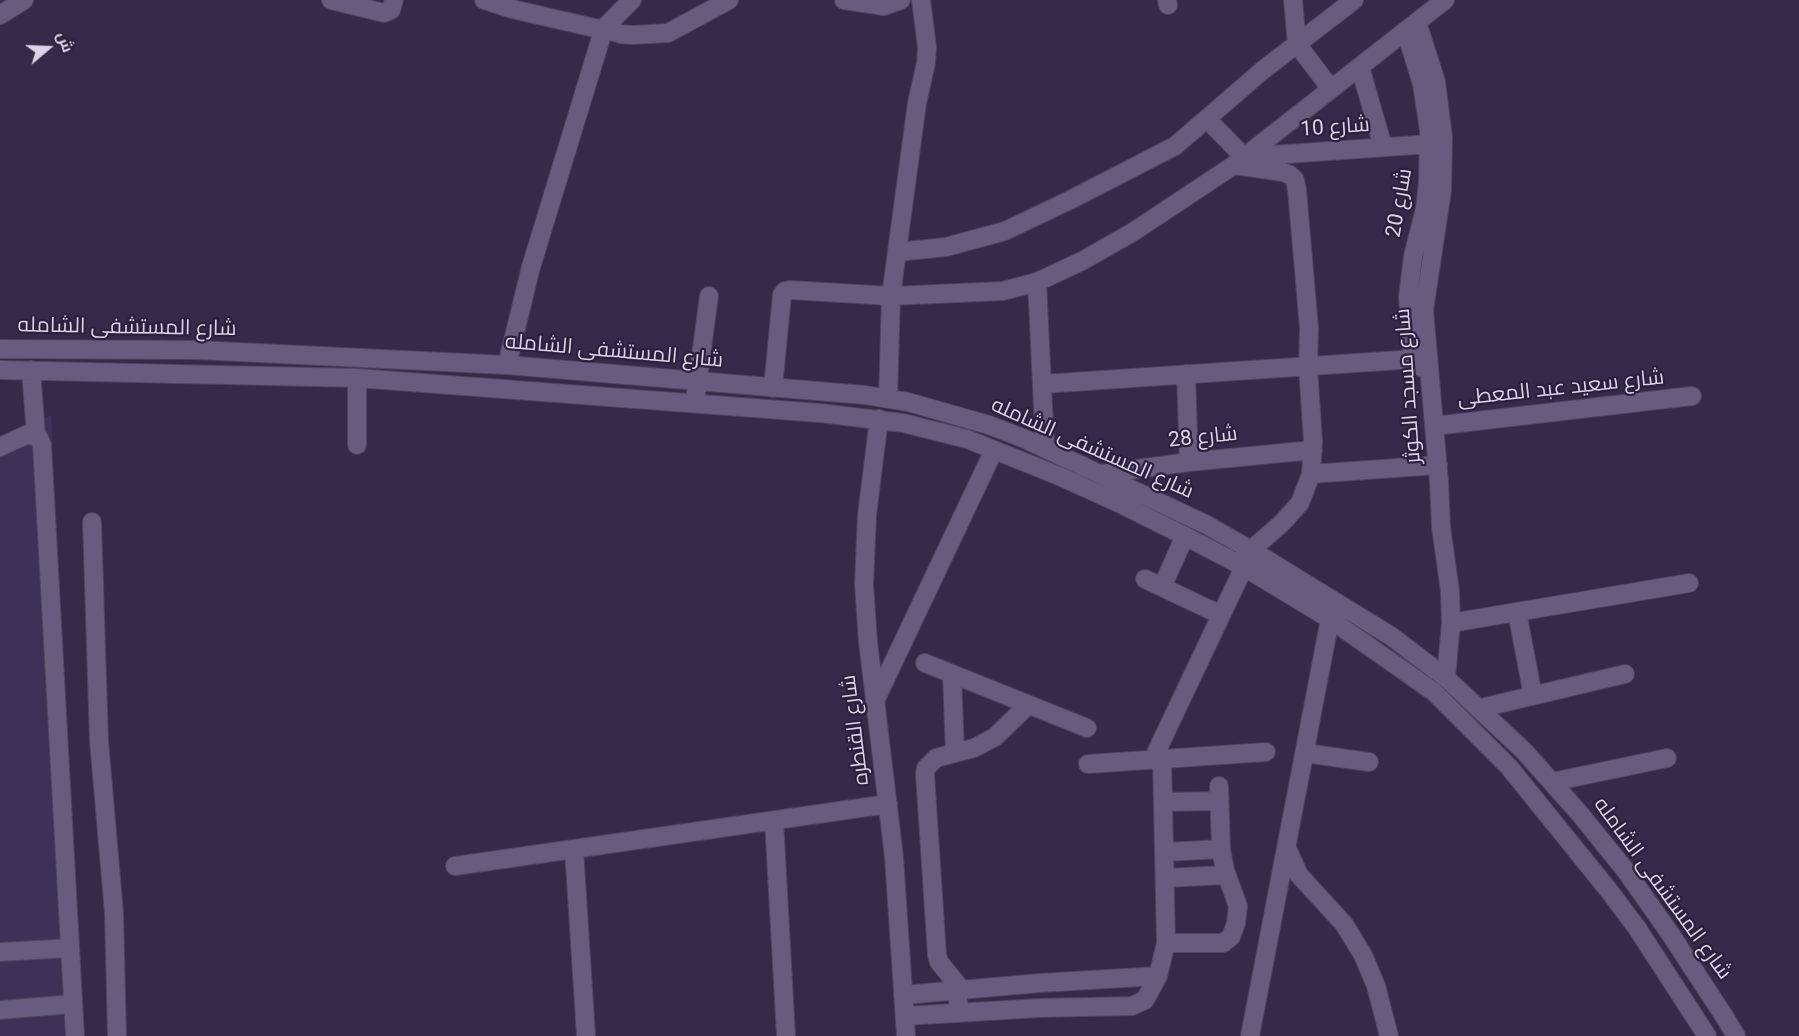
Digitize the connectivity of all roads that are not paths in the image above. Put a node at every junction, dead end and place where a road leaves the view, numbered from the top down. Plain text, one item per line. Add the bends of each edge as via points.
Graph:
1 (24, 0) edge
2 (331, 0) edge
3 (394, 0) edge
4 (484, 0) edge
5 (632, 0) edge
6 (729, 0) edge
7 (844, 0) edge
8 (901, 0) edge
9 (921, 0) edge
10 (1293, 0) edge
11 (1354, 0) edge
12 (1444, 0) edge
13 (538, 7) edge
14 (0, 15) edge
15 (1412, 27) junction
16 (604, 28) junction
17 (1297, 44) junction
18 (1360, 67) junction
19 (1332, 89) junction
20 (1207, 119) junction
21 (1430, 144) junction
22 (1383, 147) junction
23 (1239, 161) junction
24 (897, 252) junction
25 (1037, 282) junction
26 (709, 296) dead end
27 (891, 296) junction
28 (0, 349) edge
29 (1416, 359) junction
30 (507, 365) junction
31 (1308, 366) junction
32 (0, 370) edge
33 (31, 370) junction
34 (1186, 374) junction
35 (357, 378) junction
36 (1431, 378) junction
37 (698, 381) junction
38 (1043, 384) junction
39 (773, 388) junction
40 (1692, 396) dead end
41 (888, 398) junction
42 (694, 404) junction
43 (879, 419) junction
44 (1434, 426) junction
45 (36, 435) junction
46 (357, 445) dead end
47 (0, 447) edge
48 (1045, 448) junction
49 (994, 450) junction
50 (1312, 450) junction
51 (1189, 462) junction
52 (1438, 465) junction
53 (1099, 474) junction
54 (1311, 474) junction
55 (92, 522) dead end
56 (1185, 536) junction
57 (1251, 550) junction
58 (1240, 565) junction
59 (1145, 579) dead end
60 (1689, 583) dead end
61 (1162, 587) junction
62 (1517, 612) junction
63 (1221, 615) junction
64 (1330, 619) junction
65 (1451, 623) junction
66 (925, 663) dead end
67 (952, 674) junction
68 (1625, 674) dead end
69 (1446, 678) junction
70 (1533, 696) junction
71 (875, 701) junction
72 (1028, 705) junction
73 (1480, 708) junction
74 (1087, 728) dead end
75 (1266, 752) dead end
76 (955, 753) junction
77 (1305, 753) junction
78 (1667, 758) dead end
79 (1158, 759) junction
80 (1369, 762) dead end
81 (1088, 764) dead end
82 (1552, 782) junction
83 (1164, 802) junction
84 (888, 804) junction
85 (774, 820) junction
86 (1287, 848) junction
87 (574, 849) junction
88 (1221, 849) junction
89 (1165, 852) junction
90 (455, 866) dead end
91 (1226, 875) junction
92 (1166, 878) junction
93 (1166, 943) junction
94 (70, 948) junction
95 (0, 952) edge
96 (1158, 976) junction
97 (1068, 981) junction
98 (1040, 983) junction
99 (989, 987) junction
100 (959, 990) junction
101 (903, 995) junction
102 (73, 1004) junction
103 (1040, 1008) junction
104 (1069, 1008) junction
105 (0, 1010) edge
106 (991, 1011) junction
107 (959, 1013) junction
108 (904, 1016) junction
109 (75, 1036) edge
110 (117, 1036) edge
111 (586, 1036) edge
112 (786, 1036) edge
113 (906, 1036) edge
114 (1250, 1036) edge
115 (1389, 1036) edge
116 (1707, 1036) edge
117 (1736, 1036) edge

1 - 14 street
2 - 3 street via 384,13 391,10
4 - 13 street via 512,9
5 - 16 street
6 - 16 street via 668,33 632,35
7 - 8 street via 884,6
9 - 24 street via 926,63
10 - 17 street
11 - 17 street
12 - 15 street
13 - 16 street
15 - 18 street
15 - 21 street, شارع 20
15 - 36 street, شارع مسجد الكوثر via 1436,82 1443,136 1441,201 1424,310
16 - 30 street via 531,267
17 - 19 street
17 - 20 street
18 - 19 street
18 - 22 street
19 - 23 street
20 - 23 street
20 - 24 street via 1175,146 1005,231 946,247
21 - 22 street, شارع 10
21 - 29 street, شارع 20 via 1425,208 1408,297 1412,352
22 - 23 street, شارع 10
23 - 25 street via 1133,232
23 - 31 street via 1283,172 1295,180 1309,328
24 - 27 street
25 - 27 street via 1003,291
25 - 38 street
26 - 37 street
27 - 39 street via 785,291
27 - 41 street
28 - 30 street, شارع المستشفى الشامله via 197,350
29 - 31 street
29 - 36 street, شارع 20
30 - 37 street, شارع المستشفى الشامله
31 - 34 street
31 - 50 street
32 - 33 street, شارع المستشفى الشامله
33 - 35 street, شارع المستشفى الشامله
33 - 45 street
34 - 38 street
34 - 51 street
35 - 42 street, شارع المستشفى الشامله
35 - 46 street
36 - 44 street, شارع مسجد الكوثر
37 - 39 street, شارع المستشفى الشامله
37 - 42 street
38 - 48 street
39 - 41 street, شارع المستشفى الشامله
40 - 44 street, شارع سعيد عبد المعطى
41 - 48 street, شارع المستشفى الشامله via 989,425
42 - 43 street, شارع المستشفى الشامله
43 - 49 street, شارع المستشفى الشامله via 943,432
43 - 71 street, شارع القنطره via 864,549 865,613
44 - 52 street, شارع مسجد الكوثر
45 - 47 street via 28,434
45 - 94 street via 42,445
48 - 53 street, شارع المستشفى الشامله
49 - 56 street, شارع المستشفى الشامله
49 - 71 street
50 - 51 street, شارع 28
50 - 54 street
51 - 53 street, شارع 28
52 - 54 street
52 - 65 street, شارع مسجد الكوثر
53 - 57 street, شارع المستشفى الشامله
54 - 57 street via 1300,503
55 - 110 street via 99,741 114,913
56 - 58 street, شارع المستشفى الشامله
56 - 61 street
57 - 58 street
57 - 69 street, شارع المستشفى الشامله via 1391,636
58 - 63 street
58 - 64 street, شارع المستشفى الشامله
59 - 61 street
60 - 62 street
61 - 63 street
62 - 65 street
62 - 70 street
63 - 79 street
64 - 77 street
64 - 116 street, شارع المستشفى الشامله via 1434,692 1509,767 1630,919
65 - 69 street, شارع مسجد الكوثر
66 - 67 street
67 - 72 street
67 - 76 street
68 - 70 street
69 - 73 street, شارع المستشفى الشامله
70 - 73 street
71 - 84 street, شارع القنطره
72 - 74 street
72 - 76 street via 995,737
73 - 82 street, شارع المستشفى الشامله
75 - 79 street
76 - 100 street via 936,758 925,774 937,955
77 - 80 street
77 - 86 street
78 - 82 street
79 - 81 street
79 - 83 street
82 - 117 street, شارع المستشفى الشامله via 1626,871
83 - 88 street via 1219,794
83 - 89 street
84 - 85 street
84 - 101 street, شارع القنطره
85 - 87 street
85 - 112 street
86 - 114 street
86 - 115 street via 1304,883 1344,924 1363,955
87 - 90 street
87 - 111 street
88 - 89 street
88 - 91 street
89 - 92 street
91 - 92 street
91 - 93 street via 1238,906 1229,940
92 - 93 street
93 - 96 street
94 - 95 street
94 - 102 street
96 - 97 street
96 - 104 street via 1145,1000 1132,1006
97 - 98 street
97 - 104 street
98 - 99 street
98 - 103 street
99 - 100 street
99 - 106 street
100 - 101 street
100 - 107 street
101 - 108 street, شارع القنطره
102 - 105 street
102 - 109 street
103 - 104 street
103 - 106 street
106 - 107 street
107 - 108 street
108 - 113 street, شارع القنطره

